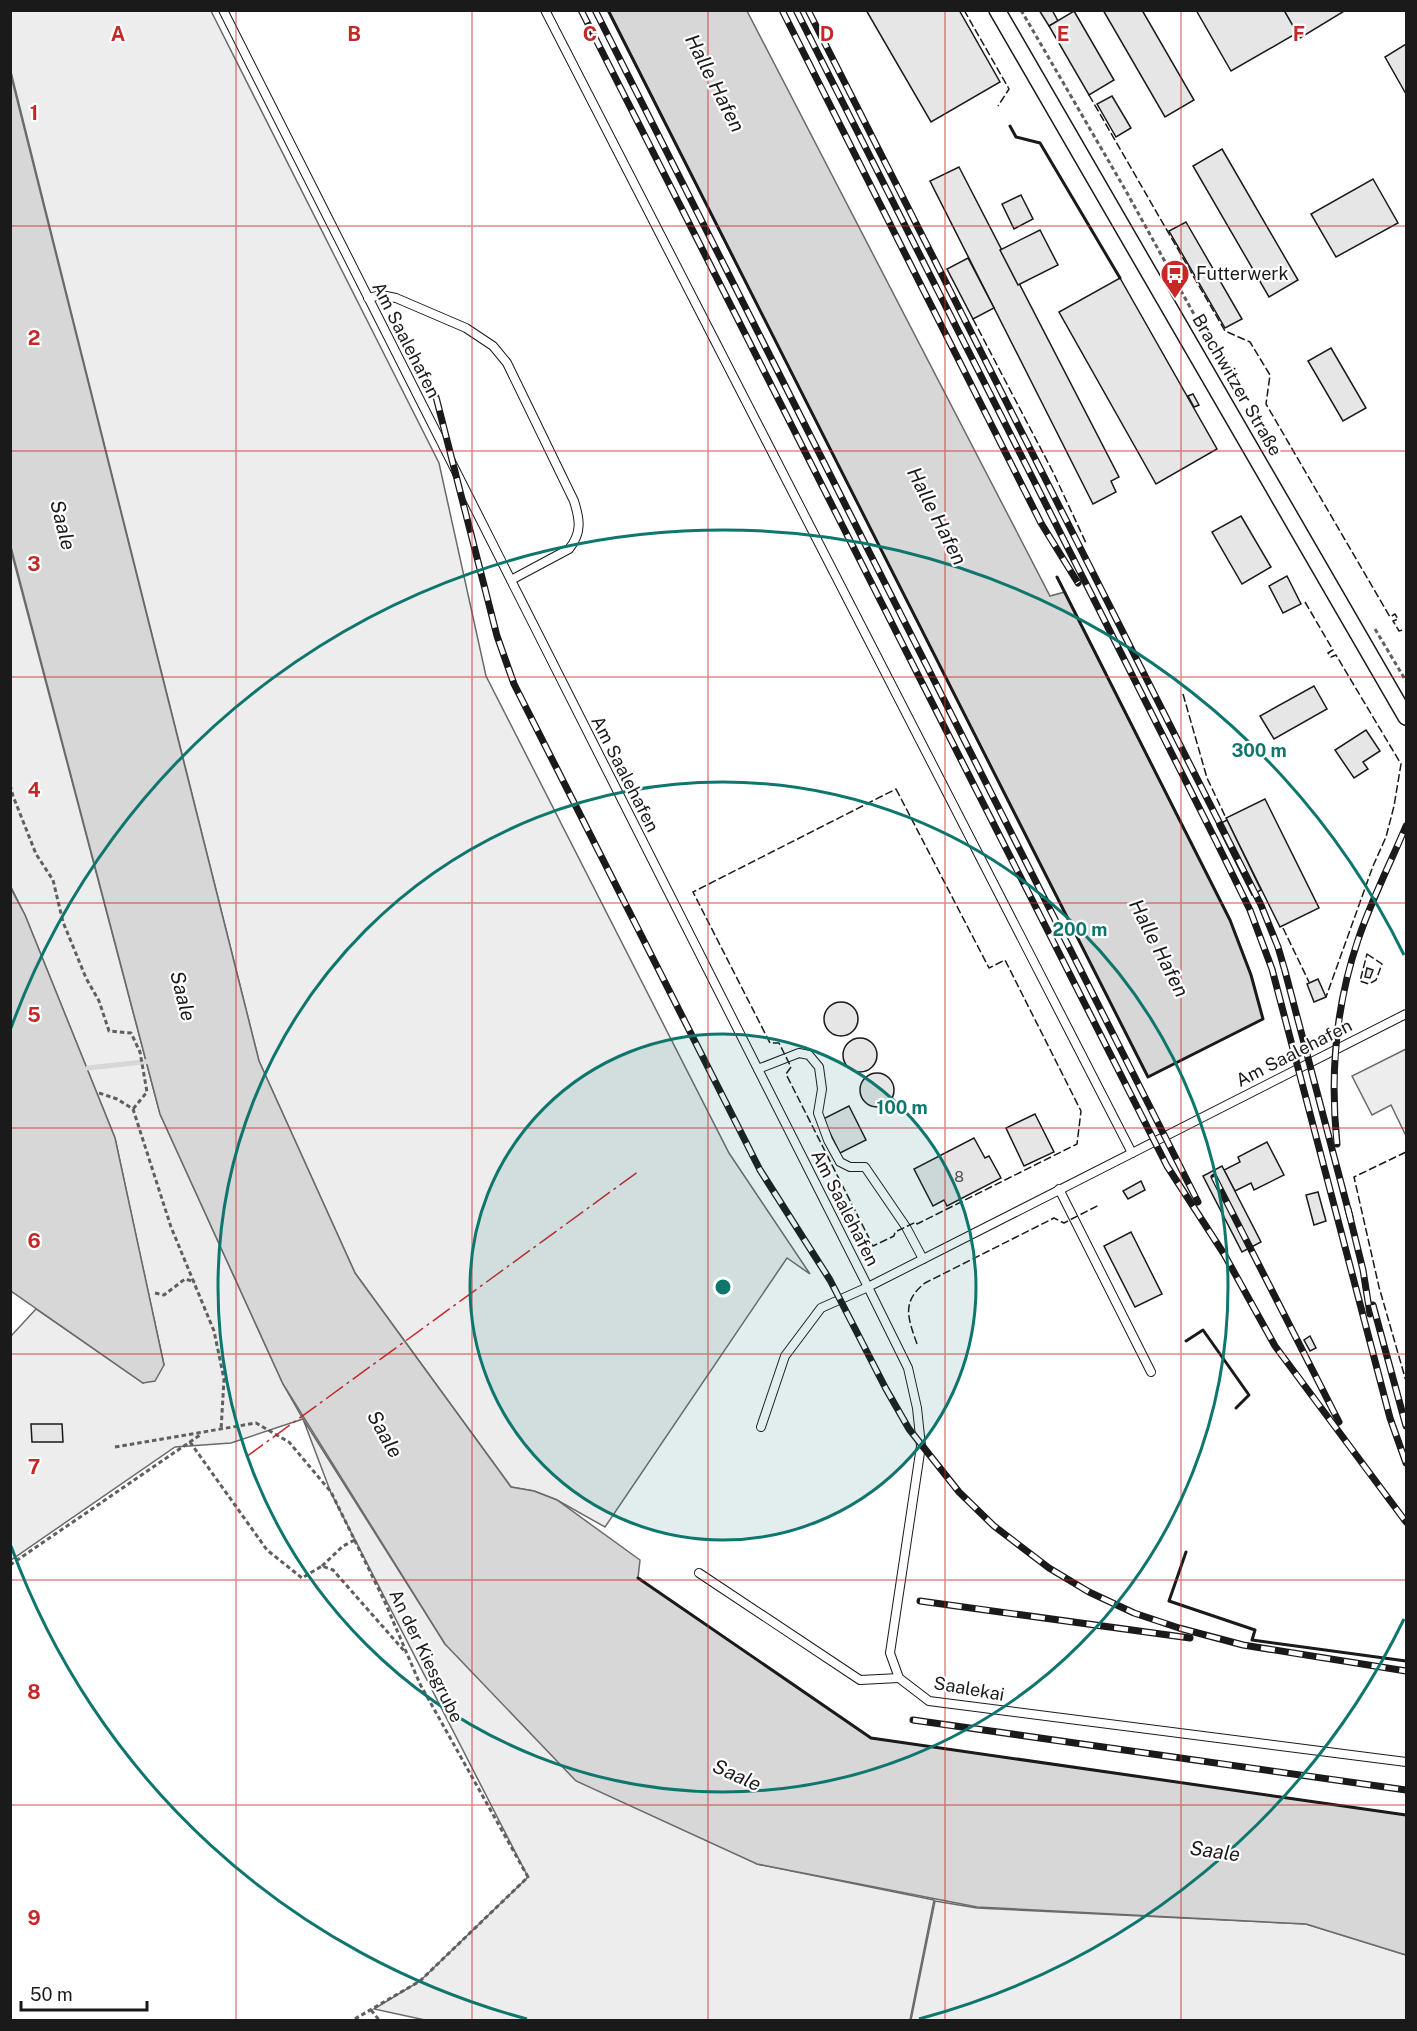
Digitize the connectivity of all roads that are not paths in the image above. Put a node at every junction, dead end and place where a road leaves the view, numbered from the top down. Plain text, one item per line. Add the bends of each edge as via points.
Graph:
1 (223, 10) edge
2 (545, 10) edge
3 (997, 10) edge
4 (368, 298) junction
5 (511, 580) junction
6 (1407, 717) edge
7 (1407, 1014) edge
8 (758, 1069) junction
9 (1131, 1153) junction
10 (1059, 1190) junction
11 (922, 1259) junction
12 (868, 1287) junction
13 (1151, 1372) dead end
14 (761, 1427) dead end
15 (699, 1572) dead end
16 (898, 1678) junction
17 (1407, 1761) edge

1 - 4 lane, Am Saalehafen
2 - 9 lane
3 - 6 street, Brachwitzer Straße
4 - 5 lane, Am Saalehafen
4 - 5 lane via 396,298 466,328 493,346 507,363 574,501 579,525 569,549
5 - 8 lane, Am Saalehafen
7 - 9 lane, Am Saalehafen
8 - 11 lane via 799,1053 809,1055 819,1067 822,1089 818,1113 840,1162 865,1167 906,1227
8 - 12 lane, Am Saalehafen
9 - 10 lane, Am Saalehafen
10 - 11 lane, Am Saalehafen
10 - 13 lane
11 - 12 lane, Am Saalehafen
12 - 14 lane via 821,1308 785,1356
12 - 16 lane via 908,1368 921,1446 890,1653
15 - 16 lane via 860,1680
16 - 17 lane, Saalekai via 929,1701

